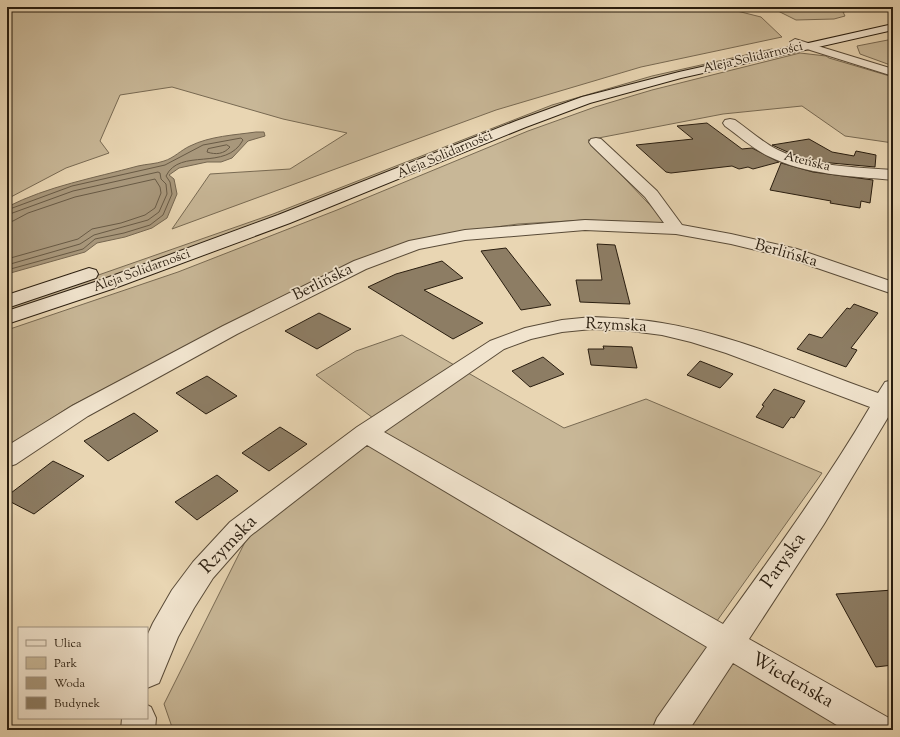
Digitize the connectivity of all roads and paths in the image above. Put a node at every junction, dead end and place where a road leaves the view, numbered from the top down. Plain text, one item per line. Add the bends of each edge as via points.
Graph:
1 (893, 20) edge
2 (893, 27) edge
3 (802, 44) junction
4 (893, 73) edge
5 (730, 123) dead end
6 (596, 142) dead end
7 (893, 175) edge
8 (676, 229) junction
9 (166, 248) dead end
10 (102, 270) dead end
11 (893, 288) edge
12 (7, 302) edge
13 (7, 318) edge
14 (890, 399) edge
15 (366, 433) junction
16 (7, 458) edge
17 (727, 643) junction
18 (148, 671) edge
19 (139, 719) edge
20 (138, 730) edge
21 (669, 730) edge
22 (877, 730) edge

1 - 3 main road, Aleja Solidarności
2 - 3 main road, Aleja Solidarności
3 - 4 main road
3 - 9 main road, Aleja Solidarności via 648,74 547,103 335,186
3 - 13 main road, Aleja Solidarności via 643,84 568,106 284,220
5 - 7 main road, Ateńska via 772,152 791,160 848,171
6 - 8 main road via 651,194
8 - 11 main road, Berlińska via 791,253
8 - 16 main road, Berlińska via 585,225 465,235 415,245 360,265 230,330 80,411
10 - 12 main road, Aleja Solidarności
14 - 15 main road, Rzymska via 697,337 662,329 592,323 524,334 497,345
14 - 17 main road, Paryska via 814,517
15 - 17 main road
15 - 18 main road, Rzymska via 240,529 203,570 183,599 164,633
17 - 21 main road, Paryska
17 - 22 main road, Wiedeńska
19 - 20 main road

